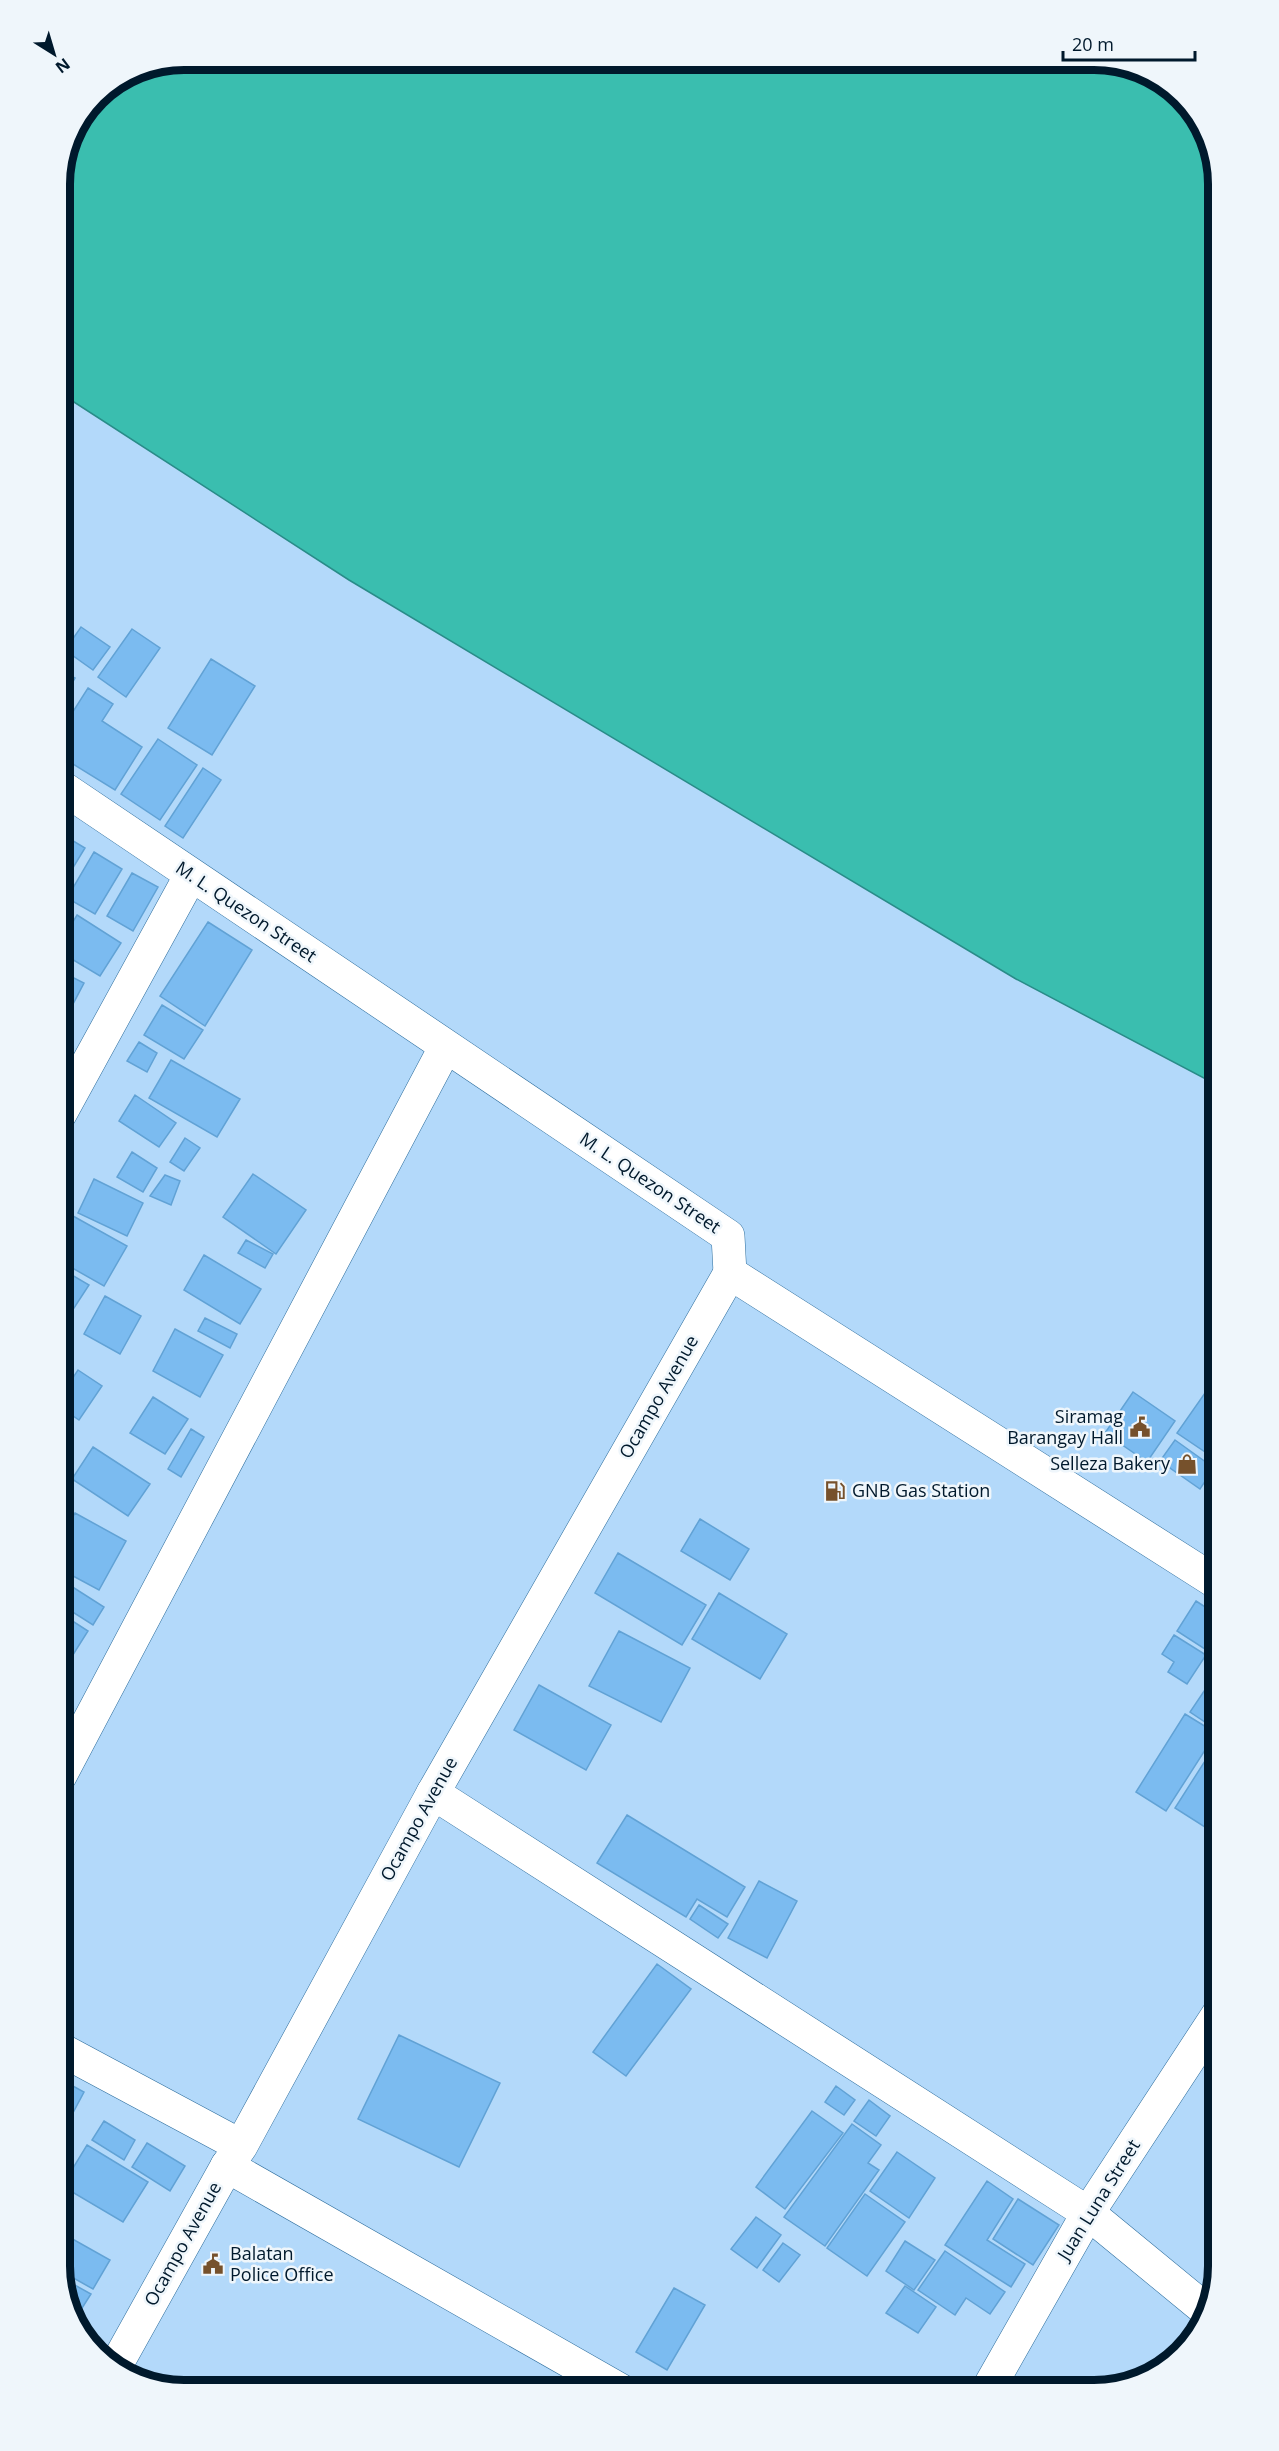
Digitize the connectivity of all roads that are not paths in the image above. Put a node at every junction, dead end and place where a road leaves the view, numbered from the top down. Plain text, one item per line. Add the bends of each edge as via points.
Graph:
1 (71, 793) edge
2 (191, 875) junction
3 (446, 1046) junction
4 (71, 1095) edge
5 (730, 1273) junction
6 (1208, 1577) edge
7 (70, 1757) edge
8 (433, 1793) junction
9 (1208, 2030) edge
10 (70, 2055) edge
11 (234, 2156) junction
12 (1088, 2213) junction
13 (1201, 2306) edge
14 (119, 2360) edge
15 (604, 2380) edge
16 (993, 2380) edge

1 - 2 street, M. L. Quezon Street
2 - 3 street, M. L. Quezon Street
2 - 4 street
3 - 5 street, M. L. Quezon Street via 728,1236
3 - 7 street
5 - 6 street
5 - 8 street, Ocampo Avenue
8 - 11 street, Ocampo Avenue
8 - 12 street
9 - 12 street, Juan Luna Street
10 - 11 street
11 - 14 street, Ocampo Avenue
11 - 15 street
12 - 13 street
12 - 16 street, Juan Luna Street

